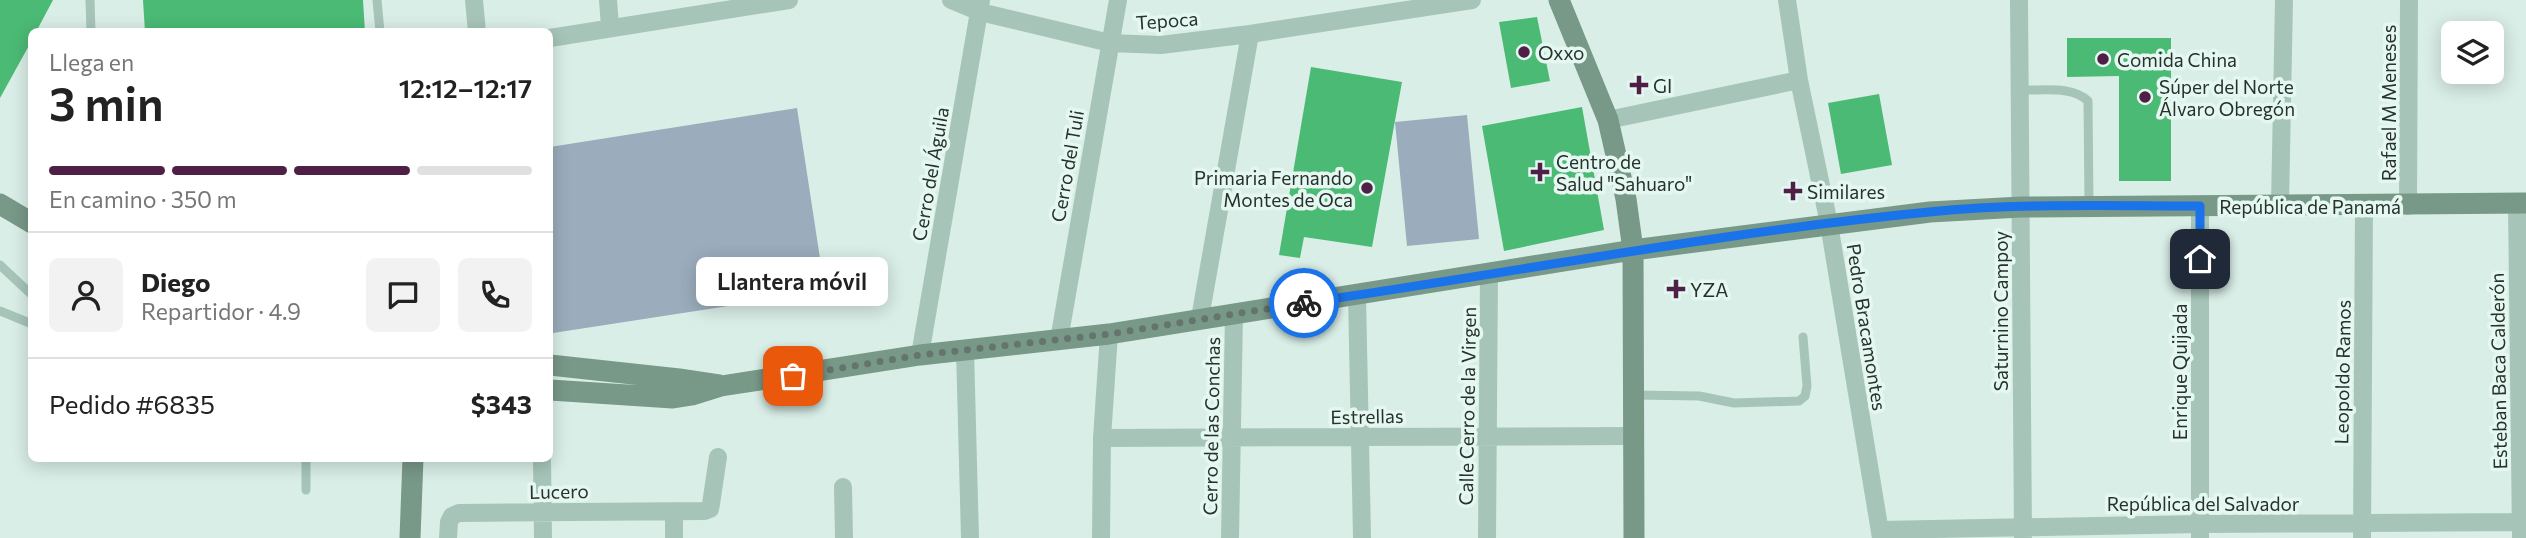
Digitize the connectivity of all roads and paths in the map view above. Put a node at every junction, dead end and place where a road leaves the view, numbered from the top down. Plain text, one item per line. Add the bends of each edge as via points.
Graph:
1 (90, 0) edge
2 (377, 0) edge
3 (474, 0) edge
4 (608, 0) edge
5 (789, 0) edge
6 (951, 0) edge
7 (1118, 0) edge
8 (1472, 0) edge
9 (1559, 0) edge
10 (1787, 0) edge
11 (2019, 0) edge
12 (2284, 0) edge
13 (2409, 0) edge
14 (748, 4) edge
15 (980, 6) edge
16 (610, 27) junction
17 (91, 28) edge
18 (380, 28) edge
19 (477, 28) edge
20 (1250, 34) junction
21 (553, 37) edge
22 (1110, 43) junction
23 (1799, 80) junction
24 (2020, 90) junction
25 (1608, 120) junction
26 (2521, 203) edge
27 (0, 204) edge
28 (2280, 205) junction
29 (2021, 206) junction
30 (2089, 206) junction
31 (2200, 206) junction
32 (2364, 206) junction
33 (2408, 206) junction
34 (28, 221) edge
35 (1829, 224) junction
36 (1633, 250) junction
37 (0, 265) edge
38 (1489, 274) junction
39 (28, 291) edge
40 (1357, 296) junction
41 (0, 312) edge
42 (1234, 314) junction
43 (1200, 318) junction
44 (28, 322) edge
45 (1109, 334) junction
46 (1802, 337) dead end
47 (1059, 340) junction
48 (965, 350) junction
49 (920, 355) junction
50 (553, 365) edge
51 (553, 378) edge
52 (679, 379) junction
53 (721, 386) junction
54 (553, 390) edge
55 (1633, 395) junction
56 (1487, 435) junction
57 (1633, 436) junction
58 (1361, 437) junction
59 (1102, 438) junction
60 (1231, 438) junction
61 (718, 457) dead end
62 (306, 462) edge
63 (413, 462) edge
64 (542, 462) edge
65 (843, 487) dead end
66 (306, 490) dead end
67 (674, 511) junction
68 (543, 512) junction
69 (2523, 527) edge
70 (448, 530) edge
71 (2200, 531) edge
72 (2361, 531) edge
73 (2023, 532) edge
74 (1880, 534) edge
75 (410, 538) edge
76 (543, 538) edge
77 (674, 538) edge
78 (845, 538) edge
79 (970, 538) edge
80 (1101, 538) edge
81 (1230, 538) edge
82 (1362, 538) edge
83 (1487, 538) edge
84 (1634, 538) edge

1 - 17 lane
2 - 18 lane
3 - 19 street
4 - 16 street
5 - 14 street
6 - 15 street, Tepoca
7 - 22 street, Cerro del Tuli
8 - 20 street, Tepoca
9 - 25 main road
10 - 23 street, Pedro Bracamontes
11 - 24 street, Saturnino Campoy
12 - 28 street
13 - 33 street, Rafael M Meneses
14 - 16 street
15 - 22 street, Tepoca
15 - 49 street, Cerro del Águila
16 - 21 street
20 - 22 street, Tepoca via 1161,45
20 - 43 street, Cerro de las Conchas
22 - 47 street, Cerro del Tuli
23 - 25 street
23 - 35 street, Pedro Bracamontes
24 - 29 street, Saturnino Campoy
24 - 30 lane via 2068,91 2081,94 2088,102
25 - 36 main road
26 - 33 main road, República de Panamá
26 - 69 street, Esteban Baca Calderón
27 - 34 main road
28 - 31 main road, República de Panamá
28 - 32 main road, República de Panamá
29 - 30 main road, República de Panamá
29 - 35 main road, República de Panamá
29 - 73 street, Saturnino Campoy
30 - 31 main road, República de Panamá
31 - 71 street, Enrique Quijada
32 - 33 main road, República de Panamá
32 - 72 street, Leopoldo Ramos
35 - 36 main road, República de Panamá
35 - 74 street, Pedro Bracamontes
36 - 38 main road, República de Panamá
36 - 55 main road
37 - 39 lane
38 - 40 main road, República de Panamá
38 - 56 street, Calle Cerro de la Virgen
40 - 42 main road, República de Panamá
40 - 58 street
41 - 44 lane
42 - 43 main road, República de Panamá
42 - 60 street, Cerro de las Conchas
43 - 45 main road, República de Panamá
45 - 47 main road, República de Panamá
45 - 59 street
46 - 55 lane via 1807,387 1799,401 1734,403 1699,396
47 - 48 main road, República de Panamá
48 - 49 main road, República de Panamá
48 - 79 street
49 - 53 main road, República de Panamá
50 - 52 main road, República de Panamá
51 - 52 main road via 628,387
52 - 53 main road, República de Panamá
53 - 54 main road, República de Panamá via 673,398
55 - 57 main road
56 - 57 street, Estrellas
56 - 58 street, Estrellas
56 - 83 street, Calle Cerro de la Virgen
57 - 84 main road
58 - 60 street, Estrellas
58 - 82 street
59 - 60 street, Estrellas
59 - 80 street
60 - 81 street, Cerro de las Conchas
61 - 67 street, Lucero via 710,509
62 - 66 lane
63 - 75 main road
64 - 68 street
65 - 78 street
67 - 68 street, Lucero
67 - 77 street
68 - 70 street, Lucero via 459,513 452,516
68 - 76 street
69 - 72 street, República del Salvador
71 - 72 street, República del Salvador
71 - 73 street, República del Salvador
73 - 74 street, República del Salvador

